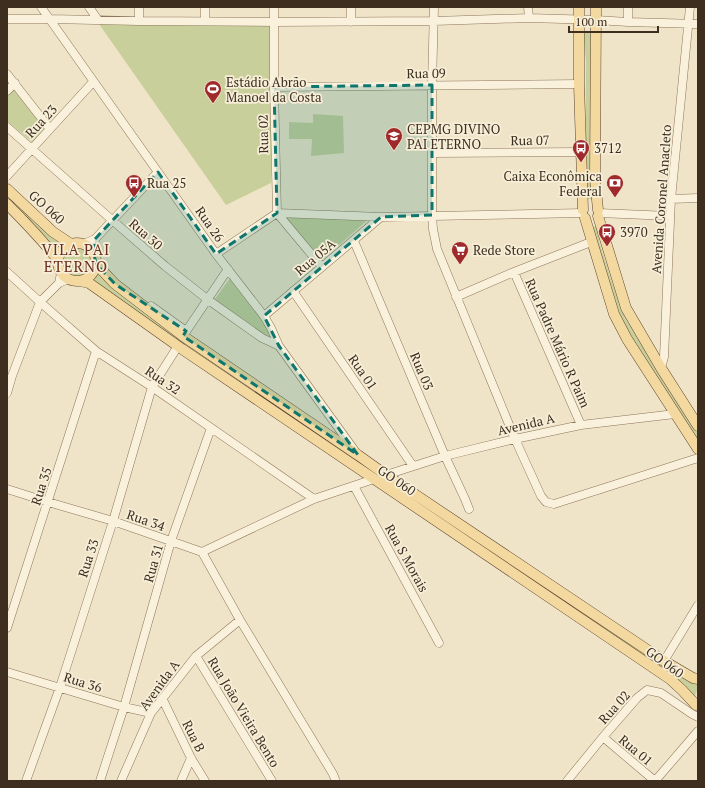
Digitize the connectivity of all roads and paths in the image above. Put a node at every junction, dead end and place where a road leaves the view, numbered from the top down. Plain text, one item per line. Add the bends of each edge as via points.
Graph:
1 (41, 7) edge
2 (89, 7) edge
3 (139, 7) edge
4 (205, 7) edge
5 (274, 7) edge
6 (351, 7) edge
7 (434, 7) edge
8 (528, 7) edge
9 (579, 7) edge
10 (596, 7) edge
11 (628, 7) edge
12 (690, 7) edge
13 (529, 18) junction
14 (7, 19) edge
15 (50, 19) junction
16 (98, 20) junction
17 (579, 20) junction
18 (596, 20) junction
19 (139, 21) junction
20 (205, 21) junction
21 (434, 21) junction
22 (274, 22) junction
23 (350, 22) junction
24 (628, 22) junction
25 (689, 24) junction
26 (698, 24) edge
27 (7, 74) edge
28 (93, 82) junction
29 (14, 84) junction
30 (579, 84) junction
31 (432, 85) junction
32 (274, 87) junction
33 (7, 91) edge
34 (7, 127) edge
35 (50, 129) junction
36 (32, 148) junction
37 (581, 152) junction
38 (432, 153) junction
39 (158, 172) junction
40 (7, 176) edge
41 (7, 188) edge
42 (698, 198) edge
43 (671, 199) junction
44 (7, 204) edge
45 (277, 213) junction
46 (598, 213) junction
47 (583, 214) junction
48 (432, 215) junction
49 (670, 216) junction
50 (381, 217) junction
51 (112, 220) junction
52 (95, 239) junction
53 (354, 241) junction
54 (591, 242) junction
55 (71, 244) junction
56 (84, 244) junction
57 (216, 254) junction
58 (95, 259) junction
59 (58, 260) junction
60 (322, 267) junction
61 (228, 269) junction
62 (7, 272) edge
63 (514, 272) junction
64 (63, 278) junction
65 (80, 281) junction
66 (293, 291) junction
67 (456, 297) junction
68 (207, 299) junction
69 (40, 302) junction
70 (264, 316) junction
71 (184, 334) junction
72 (178, 346) junction
73 (279, 346) junction
74 (96, 351) junction
75 (661, 368) junction
76 (10, 373) edge
77 (152, 387) junction
78 (7, 393) edge
79 (675, 414) junction
80 (581, 424) junction
81 (698, 426) edge
82 (211, 428) junction
83 (515, 438) junction
84 (698, 449) edge
85 (358, 455) junction
86 (445, 456) junction
87 (698, 458) edge
88 (413, 466) junction
89 (386, 475) junction
90 (374, 480) junction
91 (354, 486) junction
92 (7, 489) edge
93 (314, 499) junction
94 (48, 502) junction
95 (469, 509) dead end
96 (113, 521) junction
97 (171, 541) junction
98 (202, 552) junction
99 (698, 605) edge
100 (240, 620) junction
101 (7, 628) edge
102 (439, 642) dead end
103 (196, 656) junction
104 (664, 661) junction
105 (7, 672) edge
106 (698, 679) edge
107 (60, 687) junction
108 (163, 700) junction
109 (124, 707) junction
110 (697, 709) edge
111 (151, 713) junction
112 (698, 731) edge
113 (603, 737) junction
114 (191, 758) junction
115 (26, 781) edge
116 (100, 781) edge
117 (121, 781) edge
118 (181, 781) edge
119 (205, 781) edge
120 (272, 781) edge
121 (334, 781) edge
122 (568, 781) edge
123 (655, 781) edge

1 - 15 street, Rua 26
2 - 16 street
3 - 19 street
4 - 20 street
5 - 22 street, Rua 02
6 - 23 street
7 - 21 street
8 - 13 street
9 - 17 main road
10 - 18 main road
11 - 24 street
12 - 25 street, Avenida Coronel Anacleto
13 - 17 street
13 - 21 street
14 - 15 street
15 - 16 street
15 - 28 street, Rua 26
16 - 19 street
17 - 18 street
17 - 30 main road
18 - 24 street
18 - 46 main road via 595,179
19 - 20 street
20 - 22 street
21 - 23 street
21 - 31 street
22 - 23 street
22 - 32 street, Rua 02
24 - 25 street
25 - 26 street
25 - 43 street, Avenida Coronel Anacleto
27 - 29 street
28 - 35 street, Rua 23
28 - 39 street, Rua 26
29 - 33 street
29 - 35 street
30 - 31 street, Rua 09
30 - 37 main road
31 - 32 street, Rua 09
31 - 38 street
32 - 45 street, Rua 02
34 - 36 street, Rua 30
35 - 36 street, Rua 23
36 - 40 street, Rua 23
36 - 51 street, Rua 30
37 - 38 street, Rua 07
37 - 47 main road
38 - 48 street
39 - 51 street
39 - 57 street, Rua 26
41 - 55 main road, GO 060 via 53,232
42 - 43 street
43 - 49 street, Avenida Coronel Anacleto
44 - 59 main road, GO 060
45 - 50 street
45 - 57 street
45 - 60 street
46 - 47 main road via 594,206 590,205 585,207
46 - 49 street
46 - 75 main road via 626,308
47 - 48 street
47 - 54 main road
48 - 50 street
48 - 67 street via 437,249
49 - 75 street, Avenida Coronel Anacleto via 664,357
50 - 53 street, Rua 05A
51 - 52 street
51 - 68 street, Rua 30
52 - 56 street
52 - 58 street
53 - 60 street, Rua 05A
53 - 86 street, Rua 03
54 - 63 street
54 - 79 main road via 614,314
55 - 56 main road
55 - 59 main road via 62,250
56 - 58 main road via 92,250
57 - 61 street, Rua 26
58 - 65 main road via 91,275
58 - 71 main road, GO 060 via 115,284
59 - 64 main road
60 - 66 street, Rua 05A
61 - 68 street
61 - 70 street, Rua 26
62 - 69 street, Rua 32
63 - 67 street
63 - 80 street, Rua Padre Mário R Paim
64 - 65 main road
64 - 69 street
65 - 72 main road, GO 060 via 89,283
66 - 70 street, Rua 05A
66 - 88 street, Rua 01
67 - 83 street
68 - 71 street
68 - 73 street, Rua 30 via 262,338
69 - 74 street, Rua 32
69 - 76 street
70 - 73 street, Rua 26
71 - 85 main road, GO 060
72 - 77 street, Rua 33
72 - 90 main road, GO 060
73 - 85 street, Rua 26
74 - 77 street, Rua 32
74 - 94 street, Rua 35
75 - 81 main road
76 - 78 street
77 - 82 street, Rua 32
77 - 96 street, Rua 33
79 - 80 street, Avenida A
79 - 84 main road
80 - 83 street, Avenida A
82 - 93 street, Rua 32
82 - 97 street, Rua 31
83 - 86 street, Avenida A
83 - 87 street via 541,496 546,502 554,504
85 - 89 main road, GO 060
86 - 88 street, Avenida A
86 - 95 street, Rua 03
88 - 89 street, Avenida A
89 - 104 main road, GO 060
90 - 91 street
90 - 110 main road, GO 060 via 670,679
91 - 93 street
91 - 102 street, Rua S Morais
92 - 94 street, Rua 34
93 - 98 street
94 - 96 street, Rua 34
94 - 101 street, Rua 35
96 - 97 street, Rua 34
96 - 107 street, Rua 33
97 - 98 street, Rua 34
97 - 109 street, Rua 31
98 - 100 street
99 - 104 street
100 - 103 street, Avenida A
100 - 121 street via 333,774
103 - 108 street, Avenida A
103 - 120 street, Rua João Vieira Bento
104 - 106 main road, GO 060
105 - 107 street, Rua 36
107 - 109 street, Rua 36
107 - 115 street, Rua 33
108 - 111 street, Avenida A
108 - 114 street, Rua B
109 - 111 street, Rua 36
109 - 116 street, Avenida A
110 - 113 street, Rua 02 via 661,692 647,690
111 - 117 street, Avenida A
112 - 123 street
113 - 122 street, Rua 02
113 - 123 street, Rua 01
114 - 118 street
114 - 119 street, Rua B

